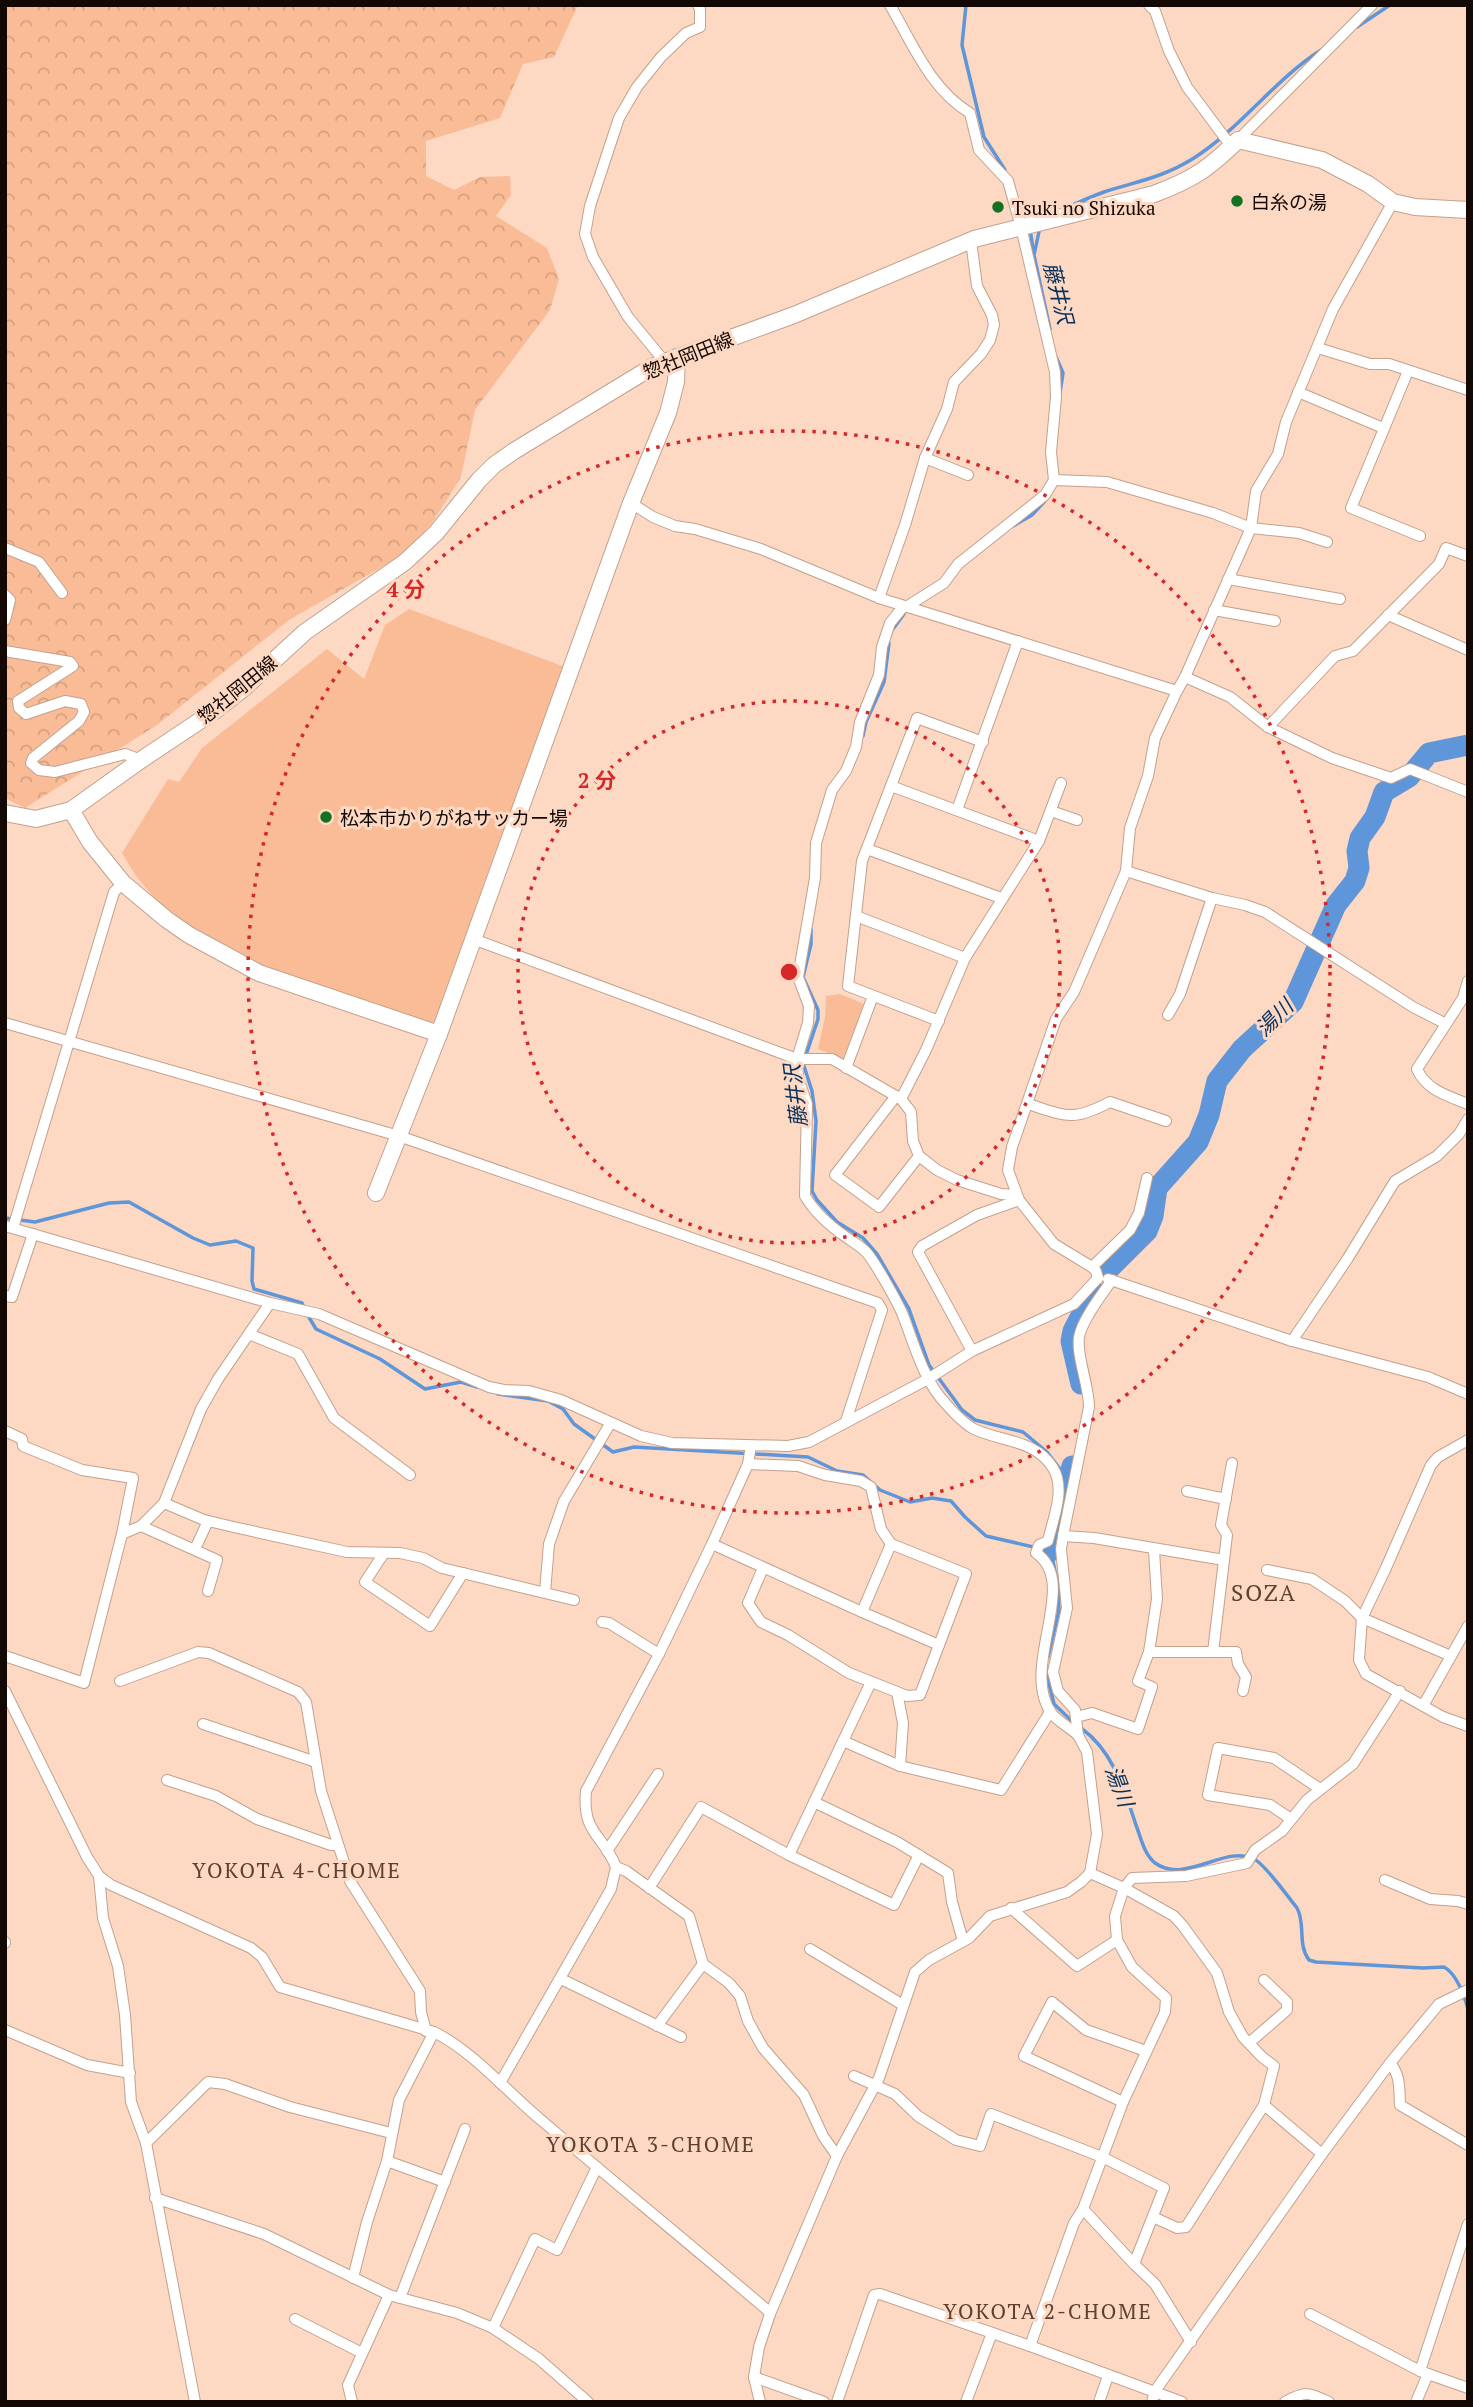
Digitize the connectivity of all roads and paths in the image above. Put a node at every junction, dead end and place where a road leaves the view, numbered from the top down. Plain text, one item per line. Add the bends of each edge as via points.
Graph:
1 (698, 5) edge
2 (890, 5) edge
3 (1372, 5) edge
4 (1154, 7) edge
5 (1235, 143) junction
6 (1393, 202) junction
7 (1468, 210) edge
8 (1021, 227) junction
9 (971, 241) junction
10 (1318, 348) junction
11 (671, 359) junction
12 (1408, 371) junction
13 (1468, 390) edge
14 (1298, 392) junction
15 (1382, 428) junction
16 (925, 458) junction
17 (968, 475) dead end
18 (1058, 481) junction
19 (631, 503) junction
20 (1251, 528) junction
21 (1420, 536) dead end
22 (1327, 542) dead end
23 (5, 548) edge
24 (1468, 556) edge
25 (1228, 579) junction
26 (62, 593) dead end
27 (5, 595) edge
28 (878, 598) junction
29 (1340, 599) dead end
30 (904, 607) junction
31 (1214, 610) junction
32 (1388, 615) junction
33 (5, 620) edge
34 (1275, 621) dead end
35 (1018, 641) junction
36 (1468, 650) edge
37 (5, 651) edge
38 (1185, 677) junction
39 (1177, 691) junction
40 (1268, 727) junction
41 (983, 742) junction
42 (141, 760) junction
43 (1061, 783) dead end
44 (891, 786) junction
45 (1468, 792) edge
46 (71, 810) junction
47 (957, 810) junction
48 (1051, 811) junction
49 (5, 813) edge
50 (1077, 820) dead end
51 (1039, 841) junction
52 (867, 849) junction
53 (1126, 871) junction
54 (123, 883) junction
55 (1001, 898) junction
56 (1212, 898) junction
57 (856, 916) junction
58 (472, 939) junction
59 (965, 958) junction
60 (1468, 981) edge
61 (873, 996) junction
62 (1465, 999) edge
63 (1168, 1015) dead end
64 (939, 1021) junction
65 (5, 1023) edge
66 (1446, 1024) junction
67 (439, 1034) junction
68 (68, 1041) junction
69 (803, 1059) junction
70 (846, 1068) junction
71 (899, 1097) junction
72 (1028, 1104) junction
73 (1468, 1104) edge
74 (1468, 1119) edge
75 (1166, 1121) dead end
76 (399, 1136) junction
77 (919, 1156) junction
78 (1147, 1178) dead end
79 (376, 1193) dead end
80 (1017, 1197) junction
81 (9, 1227) edge
82 (33, 1234) junction
83 (1092, 1267) junction
84 (1098, 1278) junction
85 (1112, 1280) junction
86 (5, 1296) edge
87 (270, 1303) junction
88 (249, 1334) junction
89 (1292, 1341) junction
90 (972, 1351) junction
91 (928, 1379) junction
92 (1468, 1394) edge
93 (846, 1421) junction
94 (610, 1424) junction
95 (5, 1431) edge
96 (1468, 1440) edge
97 (751, 1446) junction
98 (1232, 1463) dead end
99 (748, 1464) junction
100 (410, 1475) dead end
101 (1187, 1491) dead end
102 (1226, 1499) junction
103 (164, 1503) junction
104 (208, 1521) junction
105 (141, 1526) junction
106 (122, 1534) junction
107 (1063, 1536) junction
108 (712, 1544) junction
109 (891, 1544) junction
110 (195, 1549) junction
111 (1154, 1550) junction
112 (384, 1553) junction
113 (1224, 1560) junction
114 (763, 1568) junction
115 (1268, 1570) dead end
116 (463, 1573) junction
117 (208, 1591) dead end
118 (545, 1592) junction
119 (574, 1600) dead end
120 (862, 1612) junction
121 (1362, 1618) junction
122 (602, 1622) dead end
123 (1468, 1626) edge
124 (939, 1644) junction
125 (1149, 1652) junction
126 (1213, 1652) junction
127 (659, 1654) junction
128 (5, 1656) edge
129 (1451, 1656) junction
130 (120, 1681) dead end
131 (871, 1682) junction
132 (5, 1691) edge
133 (1243, 1691) dead end
134 (1400, 1691) junction
135 (897, 1692) junction
136 (1424, 1704) junction
137 (1050, 1712) junction
138 (1076, 1717) junction
139 (203, 1724) dead end
140 (1468, 1726) edge
141 (1078, 1735) junction
142 (843, 1741) junction
143 (316, 1762) junction
144 (900, 1766) junction
145 (658, 1774) dead end
146 (167, 1780) dead end
147 (1320, 1789) junction
148 (814, 1802) junction
149 (1291, 1819) junction
150 (338, 1845) junction
151 (607, 1851) junction
152 (919, 1855) junction
153 (789, 1856) junction
154 (616, 1867) junction
155 (1090, 1873) junction
156 (99, 1876) junction
157 (1385, 1880) dead end
158 (649, 1888) junction
159 (1124, 1888) junction
160 (1468, 1904) edge
161 (1011, 1908) junction
162 (1117, 1940) junction
163 (963, 1941) junction
164 (810, 1949) dead end
165 (703, 1964) junction
166 (561, 1979) junction
167 (1264, 1980) dead end
168 (1468, 1990) edge
169 (903, 2005) junction
170 (657, 2026) junction
171 (5, 2030) edge
172 (430, 2031) junction
173 (681, 2037) dead end
174 (1249, 2043) junction
175 (1146, 2051) junction
176 (1391, 2063) junction
177 (130, 2073) junction
178 (854, 2076) dead end
179 (500, 2083) junction
180 (876, 2085) junction
181 (1124, 2102) junction
182 (1264, 2105) junction
183 (465, 2129) dead end
184 (391, 2133) junction
185 (146, 2143) junction
186 (1468, 2145) edge
187 (1322, 2154) junction
188 (837, 2156) junction
189 (1102, 2157) junction
190 (387, 2161) junction
191 (597, 2167) junction
192 (444, 2182) junction
193 (155, 2199) junction
194 (1083, 2209) junction
195 (1153, 2217) junction
196 (1468, 2224) edge
197 (1134, 2264) junction
198 (353, 2278) junction
199 (389, 2295) junction
200 (400, 2298) junction
201 (770, 2314) junction
202 (1310, 2314) dead end
203 (295, 2319) dead end
204 (493, 2328) junction
205 (992, 2333) junction
206 (1191, 2342) junction
207 (1030, 2346) junction
208 (362, 2353) junction
209 (1424, 2373) junction
210 (1108, 2376) junction
211 (754, 2377) junction
212 (1468, 2388) edge
213 (1154, 2396) edge
214 (195, 2402) edge
215 (352, 2402) edge
216 (588, 2402) edge
217 (760, 2402) edge
218 (824, 2402) edge
219 (837, 2402) edge
220 (966, 2402) edge
221 (1099, 2402) edge
222 (1182, 2402) edge
223 (1285, 2402) edge
224 (1329, 2402) edge
225 (1416, 2402) edge

1 - 11 street via 700,27 686,33 661,57 619,118 585,234 628,317
2 - 8 street via 930,75 970,113 979,150 1008,181
3 - 5 street
4 - 5 street via 1187,87
5 - 6 main road via 1330,163
5 - 8 main road, 惣社岡田線 via 1183,183
6 - 7 main road
6 - 10 street via 1333,309
8 - 9 main road, 惣社岡田線
8 - 18 street via 1055,372 1051,453
9 - 11 main road, 惣社岡田線 via 794,315
9 - 16 street via 977,286 994,325 981,354 954,382
10 - 12 street
10 - 14 street
11 - 19 main road via 676,382 668,413
11 - 42 main road, 惣社岡田線 via 495,465 405,562 305,632 216,710
12 - 13 street
12 - 15 street
14 - 15 street
14 - 20 street via 1278,454 1256,492
15 - 21 street via 1351,508
16 - 17 street
16 - 28 street
18 - 20 street via 1107,482
18 - 30 street via 958,564 944,583
19 - 28 street via 675,526 761,549
19 - 58 main road
20 - 22 street via 1299,533
20 - 25 street
23 - 26 street via 39,562
24 - 32 street via 1446,548 1439,564
25 - 29 street
25 - 31 street
27 - 33 street via 10,600
28 - 30 street
30 - 35 street
30 - 69 street via 890,623 880,675 860,722 856,747 832,790 816,843 815,878 798,977 809,1006
31 - 34 street
31 - 38 street
32 - 36 street
32 - 40 street via 1353,651 1335,656
35 - 39 street
35 - 41 street
37 - 42 street via 73,666 18,701 26,714 65,701 80,704 84,712 33,758 31,763 39,770 55,772 125,754
38 - 39 street
38 - 40 street via 1230,697
39 - 53 street via 1155,738 1130,828
40 - 45 street via 1360,768 1391,778 1410,769
41 - 44 street via 917,718
41 - 47 street
42 - 46 main road, 惣社岡田線
43 - 48 street
44 - 47 street
44 - 52 street
46 - 49 main road, 惣社岡田線 via 36,819
46 - 54 main road
47 - 51 street
48 - 50 street
48 - 51 street
51 - 55 street
52 - 55 street
52 - 57 street
53 - 56 street
53 - 72 street via 1074,992 1056,1019
54 - 67 main road via 166,919 259,973
54 - 68 street via 114,892
55 - 59 street
56 - 63 street via 1180,994
56 - 66 street via 1265,912
57 - 59 street
57 - 61 street via 848,986
58 - 67 main road
58 - 69 street
59 - 64 street
60 - 62 street
61 - 64 street
61 - 70 street
62 - 66 street
64 - 71 street
65 - 68 street
66 - 73 street via 1417,1069 1430,1087
67 - 76 main road
68 - 76 street
68 - 81 street
69 - 70 street via 832,1059
69 - 91 street via 797,1078 807,1104 805,1196 832,1228 866,1252 903,1314
70 - 71 street
71 - 77 street via 911,1112
71 - 77 street via 835,1175 879,1207
72 - 75 street via 1069,1117 1110,1102
72 - 80 street via 1008,1170
74 - 89 street via 1460,1134 1437,1156 1395,1181
76 - 79 main road
76 - 93 street via 878,1303 882,1310
77 - 80 street via 957,1180
78 - 83 street via 1130,1230
80 - 83 street via 1054,1244
80 - 90 street via 976,1214 918,1252
81 - 82 street
82 - 86 street via 12,1297
82 - 87 street
83 - 84 street
84 - 85 street
84 - 90 street via 1074,1304
85 - 89 street
85 - 107 street via 1079,1335 1089,1408
87 - 88 street
87 - 94 street via 319,1314 489,1387 561,1400
88 - 100 street via 299,1354 334,1418
88 - 103 street via 201,1409
89 - 92 street via 1429,1377
90 - 91 street
91 - 93 street
91 - 137 street via 943,1402 970,1428 1032,1448 1054,1469 1060,1487 1048,1541 1036,1553 1048,1565 1052,1590 1040,1665 1042,1693
93 - 97 street via 808,1442
94 - 97 street via 672,1443
94 - 118 street via 564,1501 549,1544
95 - 106 street via 22,1439 23,1446 82,1469 133,1478
96 - 121 street via 1431,1465
97 - 99 street
98 - 102 street
99 - 108 street
99 - 109 street via 798,1466 861,1481 871,1487 881,1529
101 - 102 street
102 - 113 street via 1221,1525 1227,1535
103 - 104 street
103 - 105 street
104 - 110 street
104 - 112 street via 347,1552
105 - 106 street
105 - 110 street
106 - 128 street via 84,1683
107 - 111 street
107 - 138 street via 1067,1608 1054,1672 1058,1690
108 - 114 street
108 - 127 street
109 - 120 street
109 - 124 street via 966,1574
110 - 117 street via 217,1560
111 - 113 street
111 - 125 street via 1157,1599
112 - 116 street via 423,1558
112 - 116 street via 365,1582 430,1626
113 - 126 street
114 - 120 street
114 - 131 street via 748,1603 761,1622
115 - 121 street via 1312,1579
116 - 118 street
118 - 119 street
120 - 124 street
121 - 129 street
121 - 134 street via 1359,1660 1366,1674
122 - 127 street
123 - 129 street
124 - 135 street via 920,1695
125 - 126 street
125 - 138 street via 1138,1681 1152,1687 1138,1729 1092,1713
126 - 133 street via 1236,1652 1246,1677
127 - 151 street via 586,1791 584,1811
129 - 136 street
130 - 143 street via 198,1652 209,1653 298,1692 306,1702
131 - 135 street
131 - 142 street
132 - 156 street
134 - 136 street
134 - 147 street via 1353,1764
135 - 144 street via 903,1723
136 - 140 street
137 - 141 street
137 - 144 street via 1001,1790
138 - 141 street
139 - 143 street
141 - 155 street via 1087,1752 1097,1834
142 - 144 street
142 - 148 street
143 - 150 street
145 - 151 street
146 - 150 street via 216,1796 257,1819
147 - 149 street
147 - 149 street via 1274,1758 1218,1748 1208,1795 1269,1805
148 - 152 street
148 - 153 street
149 - 159 street via 1255,1850 1247,1863 1186,1876 1132,1878
150 - 172 street via 350,1881 420,1991 421,2012
151 - 154 street
152 - 153 street via 894,1905
152 - 163 street via 948,1873
153 - 158 street via 701,1807
154 - 158 street
154 - 166 street via 611,1889
155 - 159 street
155 - 161 street via 1067,1892
156 - 172 street via 251,1948 280,1987
156 - 177 street via 103,1918 118,1966
157 - 160 street via 1430,1899
158 - 165 street via 689,1916
159 - 162 street via 1115,1916
159 - 174 street via 1174,1916 1183,1926 1217,1973 1229,2012
161 - 162 street via 1077,1966
161 - 163 street via 990,1916
162 - 175 street via 1132,1967 1166,1998 1165,2012
163 - 169 street via 915,1972
164 - 169 street
165 - 170 street
165 - 188 street via 740,1996 763,2048 804,2095
166 - 170 street
166 - 179 street
167 - 174 street via 1287,2002 1287,2010
168 - 176 street via 1439,2004
169 - 180 street
170 - 173 street
171 - 177 street via 88,2065
172 - 179 street via 449,2040
172 - 184 street via 399,2100
174 - 182 street via 1274,2066
175 - 181 street
175 - 181 street via 1086,2030 1052,2002 1024,2056
176 - 186 street via 1399,2079 1400,2105
176 - 187 street
177 - 185 street via 131,2102
178 - 180 street
179 - 191 street
180 - 188 street
180 - 189 street via 956,2140 980,2146 991,2114
181 - 189 street
182 - 187 street
182 - 195 street via 1186,2227 1177,2228
183 - 192 street
184 - 185 street via 208,2082
184 - 190 street
185 - 193 street
187 - 206 street
188 - 201 street
189 - 194 street
189 - 195 street via 1164,2188
190 - 192 street
190 - 198 street
191 - 201 street
191 - 204 street via 557,2250 535,2239
192 - 200 street
193 - 198 street via 264,2234
193 - 214 street
194 - 197 street
194 - 207 street via 1073,2222
195 - 197 street
196 - 209 street
197 - 206 street via 1156,2284
198 - 199 street
199 - 200 street
199 - 208 street
200 - 204 street
201 - 211 street
202 - 209 street
203 - 208 street
204 - 216 street via 539,2359
205 - 207 street
205 - 219 street via 874,2295
205 - 220 street
206 - 213 street
207 - 210 street
208 - 215 street via 348,2385
209 - 212 street
209 - 225 street
210 - 213 street
210 - 221 street
211 - 217 street
211 - 218 street
213 - 222 street
223 - 224 street via 1311,2393

